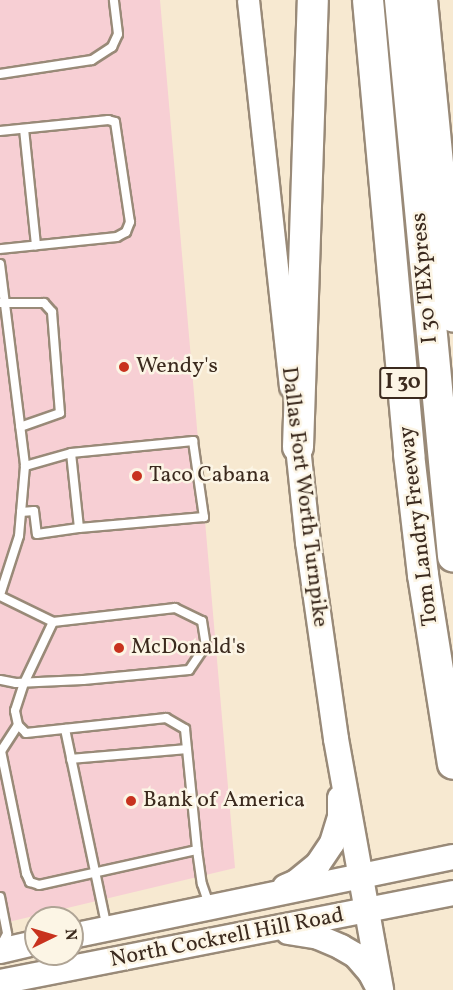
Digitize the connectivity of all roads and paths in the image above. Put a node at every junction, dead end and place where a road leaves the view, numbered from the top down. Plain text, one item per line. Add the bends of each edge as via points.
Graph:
1 (114, 0) edge
2 (248, 0) edge
3 (313, 0) edge
4 (368, 0) edge
5 (399, 0) edge
6 (422, 0) edge
7 (0, 74) edge
8 (24, 129) junction
9 (0, 131) edge
10 (36, 245) junction
11 (0, 249) edge
12 (0, 264) edge
13 (2, 303) edge
14 (453, 316) edge
15 (20, 427) junction
16 (298, 447) junction
17 (71, 453) junction
18 (25, 466) junction
19 (21, 512) junction
20 (79, 528) junction
21 (453, 555) edge
22 (0, 596) edge
23 (53, 622) junction
24 (0, 680) edge
25 (24, 682) junction
26 (18, 725) junction
27 (65, 729) junction
28 (187, 749) junction
29 (339, 753) junction
30 (71, 759) junction
31 (453, 764) edge
32 (197, 850) junction
33 (453, 857) edge
34 (95, 873) junction
35 (362, 876) junction
36 (453, 893) edge
37 (0, 897) edge
38 (264, 897) junction
39 (211, 908) junction
40 (368, 910) junction
41 (107, 929) junction
42 (274, 930) junction
43 (84, 934) edge
44 (24, 945) edge
45 (0, 949) edge
46 (0, 982) edge
47 (380, 990) edge

1 - 7 lane via 118,34 112,47 92,60
2 - 16 street, Dallas Fort Worth Turnpike via 281,330
3 - 16 highway
4 - 31 highway, Tom Landry Freeway / I 30 via 409,454 423,575
5 - 21 highway, I 30 TEXpress
6 - 14 highway
8 - 9 lane
8 - 10 lane
8 - 10 lane via 115,122 130,222 126,232 117,237
10 - 11 lane
12 - 13 lane
13 - 15 lane
13 - 15 lane via 44,303 52,312 60,412
15 - 18 lane
16 - 29 main road, Dallas Fort Worth Turnpike
17 - 18 lane
17 - 20 lane
17 - 20 lane via 193,441 204,517
18 - 19 lane
19 - 20 lane via 34,511 37,534
19 - 22 lane via 19,536
22 - 23 lane
23 - 25 lane
23 - 25 lane via 175,608 202,621 206,645 189,670
24 - 25 lane
25 - 26 lane via 15,711
26 - 27 lane via 26,733
26 - 34 lane via 1,751 30,882 39,885
27 - 28 lane via 166,718 185,729
27 - 30 lane
28 - 30 lane
28 - 32 lane
29 - 35 main road, Dallas Fort Worth Turnpike
29 - 38 main road via 340,817 332,843 318,864 296,882
30 - 34 lane
32 - 34 lane
32 - 39 lane via 202,884
33 - 35 main road, North Cockrell Hill Road
34 - 41 lane
35 - 38 main road, North Cockrell Hill Road
35 - 40 main road, Dallas Fort Worth Turnpike
36 - 40 main road, North Cockrell Hill Road
37 - 45 lane via 7,934
38 - 39 main road, North Cockrell Hill Road
39 - 41 main road, North Cockrell Hill Road
40 - 42 main road, North Cockrell Hill Road
40 - 47 main road, Dallas Fort Worth Turnpike
41 - 43 main road, North Cockrell Hill Road
42 - 46 main road, North Cockrell Hill Road
42 - 47 main road via 318,937 341,947 370,972
44 - 45 main road

